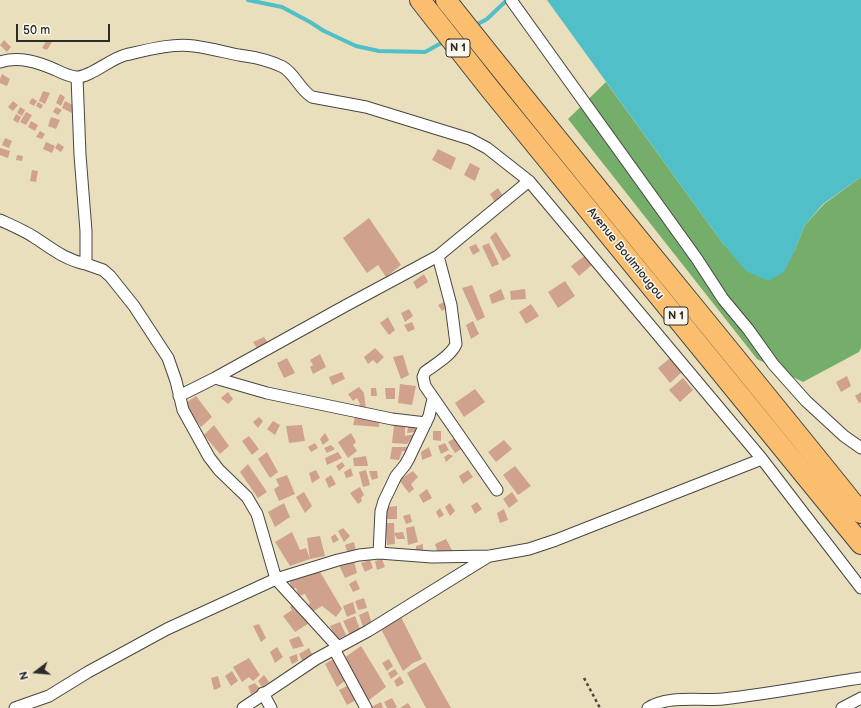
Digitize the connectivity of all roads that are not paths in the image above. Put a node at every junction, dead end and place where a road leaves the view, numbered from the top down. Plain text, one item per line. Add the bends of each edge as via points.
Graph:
1 (446, 0) edge
2 (511, 0) edge
3 (423, 4) edge
4 (0, 62) edge
5 (77, 77) junction
6 (529, 181) junction
7 (0, 220) edge
8 (438, 256) junction
9 (86, 264) junction
10 (215, 378) junction
11 (179, 396) junction
12 (433, 399) junction
13 (426, 423) junction
14 (861, 448) edge
15 (762, 459) junction
16 (497, 490) dead end
17 (861, 513) edge
18 (861, 544) edge
19 (380, 553) junction
20 (490, 556) junction
21 (276, 579) junction
22 (861, 588) edge
23 (336, 648) junction
24 (861, 678) edge
25 (263, 694) junction
26 (861, 698) edge
27 (15, 708) edge
28 (243, 708) edge
29 (271, 708) edge
30 (366, 708) edge
31 (648, 708) edge
32 (842, 708) edge

1 - 17 highway, Avenue Boulmiougou / N 1
2 - 14 street via 723,299 773,364 806,401
3 - 18 highway, Avenue Boulmiougou / N 1
4 - 5 street via 10,59 26,60
5 - 6 street via 114,59 160,48 194,46 264,59 290,72 312,97 366,107 470,139 488,148
5 - 9 street
6 - 8 street
6 - 15 street
7 - 9 street via 68,259
8 - 10 street
8 - 12 street via 452,305 456,344 425,372 425,386
9 - 11 street via 104,270 134,306 168,358
10 - 11 street
10 - 13 street via 267,393 392,419
11 - 21 street via 183,410 208,457 253,505
12 - 13 street
12 - 16 street
13 - 19 street via 384,501 381,511
15 - 20 street via 556,540 529,549
15 - 22 street
19 - 20 street via 432,557
19 - 21 street via 338,560
20 - 23 street
21 - 23 street
21 - 27 street via 167,629 49,696
23 - 25 street
23 - 30 street
24 - 31 street via 722,699 672,700
25 - 28 street
25 - 29 street
26 - 32 street

